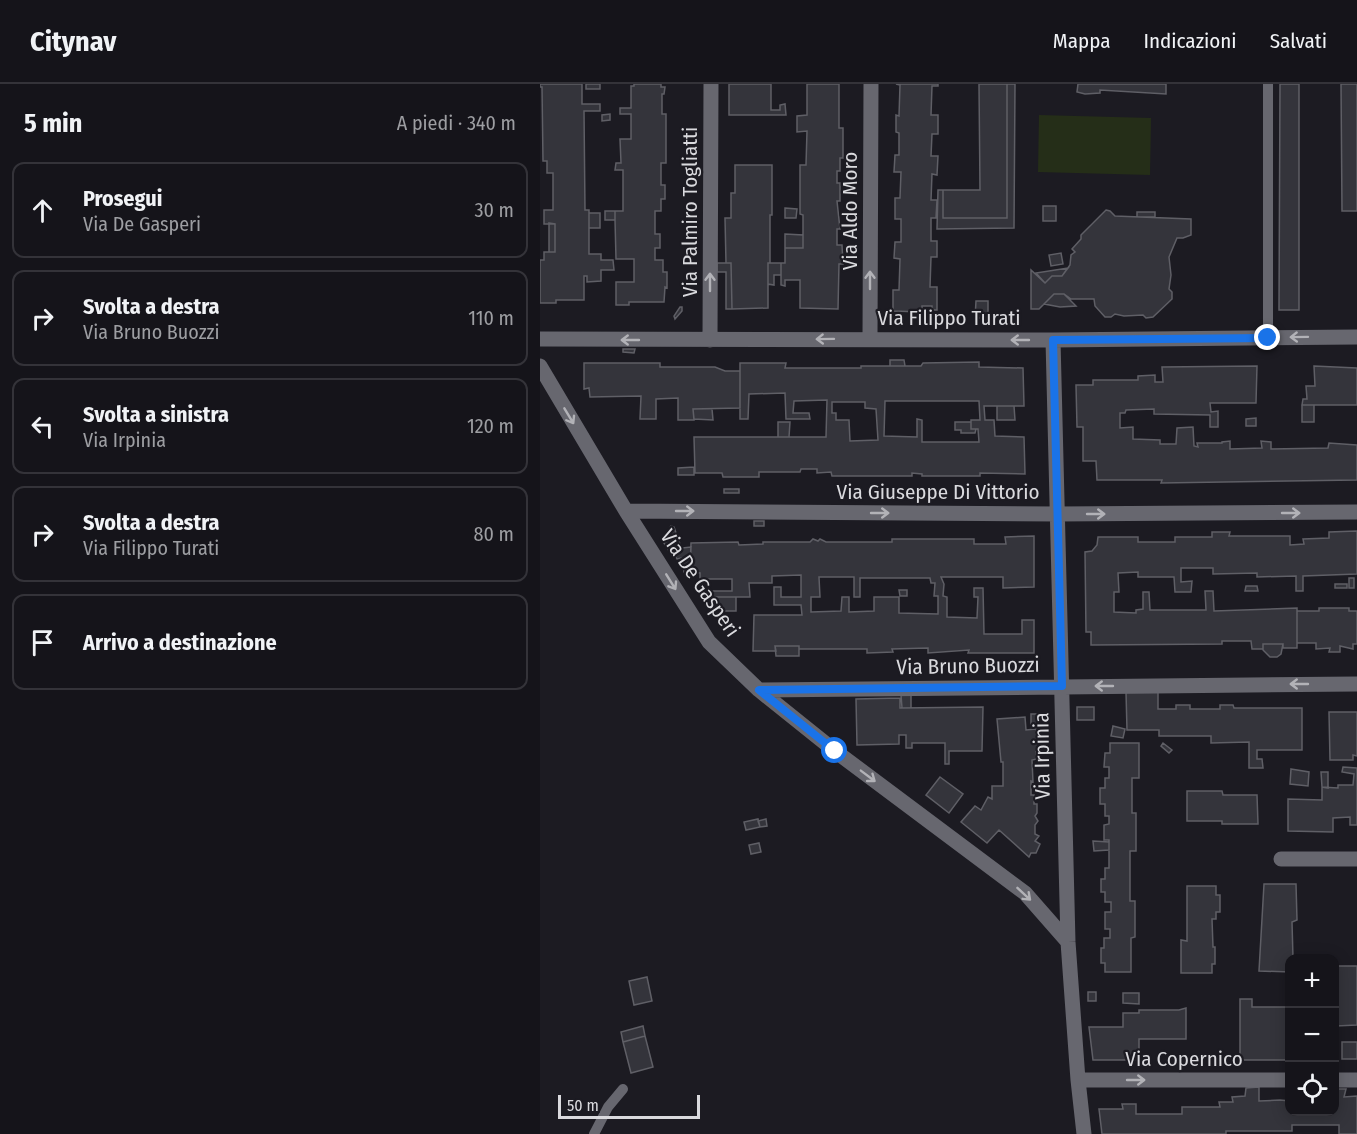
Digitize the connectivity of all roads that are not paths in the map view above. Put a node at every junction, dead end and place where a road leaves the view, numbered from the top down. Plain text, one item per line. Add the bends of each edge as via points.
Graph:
1 (711, 84) edge
2 (872, 84) edge
3 (1268, 84) edge
4 (1357, 337) edge
5 (1268, 338) junction
6 (540, 339) edge
7 (870, 339) junction
8 (710, 340) junction
9 (1053, 340) junction
10 (540, 366) edge
11 (626, 511) junction
12 (1357, 512) edge
13 (1058, 514) junction
14 (1357, 684) edge
15 (1062, 686) junction
16 (759, 690) junction
17 (1357, 859) edge
18 (1281, 860) dead end
19 (1068, 942) junction
20 (1078, 1080) junction
21 (1285, 1080) edge
22 (1339, 1080) edge
23 (1357, 1080) edge
24 (623, 1089) dead end
25 (594, 1134) edge
26 (1084, 1134) edge

8 -> 1 street, Via Palmiro Togliatti
7 -> 2 street, Via Aldo Moro
3 - 5 lane
4 -> 5 street, Via Filippo Turati
5 - 9 street, Via Filippo Turati
8 -> 6 street, Via Filippo Turati
7 -> 8 street, Via Filippo Turati
9 -> 7 street, Via Filippo Turati
9 - 13 street, Via Irpinia
10 -> 11 street, Via De Gasperi
11 -> 13 street, Via Giuseppe Di Vittorio
11 -> 16 street, Via De Gasperi via 709,642
13 -> 12 street, Via Giuseppe Di Vittorio
13 - 15 street, Via Irpinia
14 -> 15 street, Via Bruno Buozzi
15 - 16 street, Via Bruno Buozzi
15 - 19 street, Via Irpinia
16 -> 19 street, Via De Gasperi via 1025,893
17 - 18 street
19 - 20 street, Via Irpinia
20 -> 21 street, Via Copernico
20 - 26 street, Via Irpinia
22 - 23 street
24 - 25 lane

